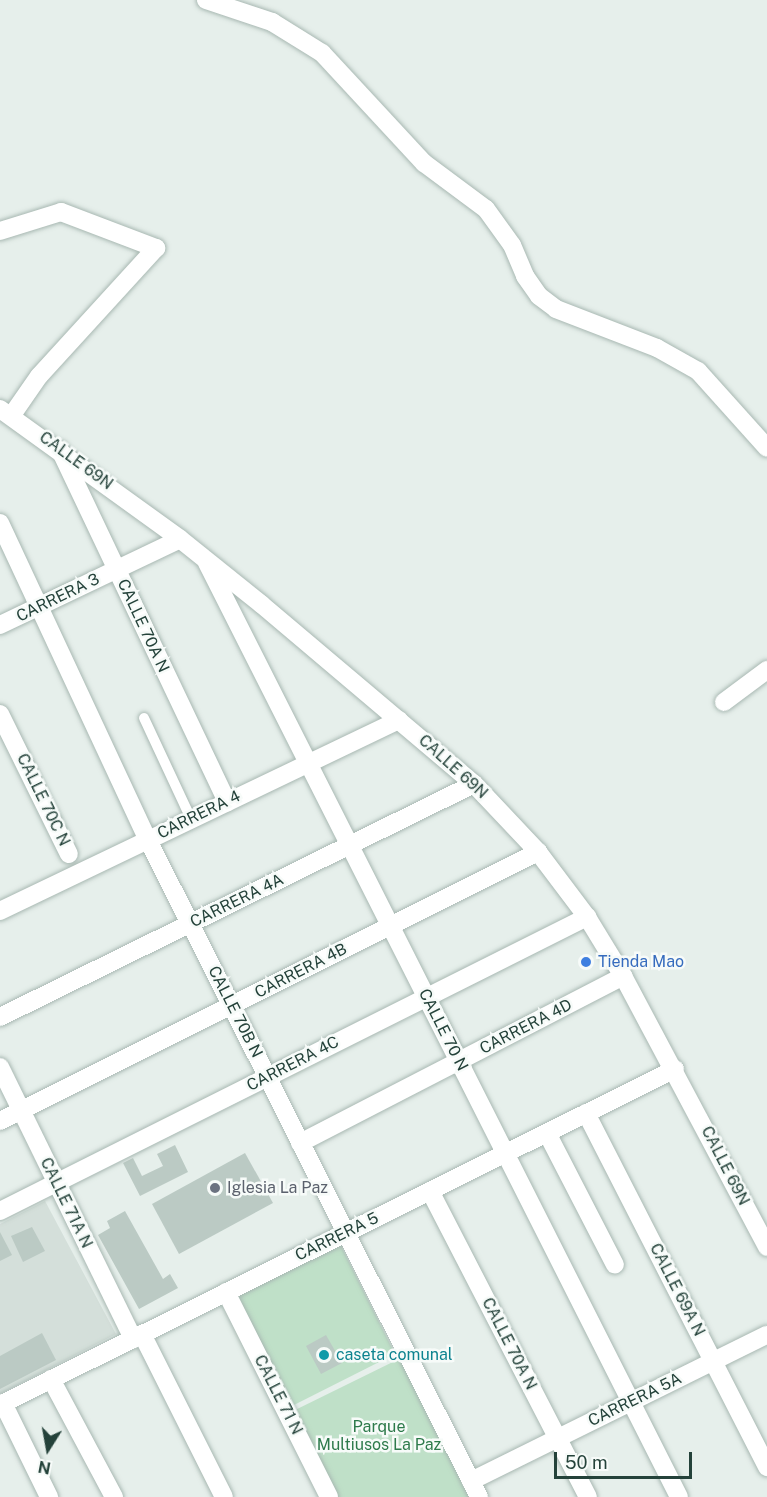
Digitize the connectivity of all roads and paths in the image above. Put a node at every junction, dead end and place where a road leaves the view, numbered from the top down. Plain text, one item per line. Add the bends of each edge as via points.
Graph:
1 (206, 0) edge
2 (0, 231) edge
3 (6, 412) edge
4 (767, 448) edge
5 (60, 450) junction
6 (0, 523) edge
7 (180, 538) junction
8 (207, 563) junction
9 (116, 569) junction
10 (39, 607) junction
11 (0, 625) edge
12 (767, 670) edge
13 (724, 702) dead end
14 (0, 714) edge
15 (144, 718) dead end
16 (399, 720) junction
17 (308, 763) junction
18 (474, 784) junction
19 (227, 802) junction
20 (191, 819) junction
21 (148, 840) junction
22 (350, 845) junction
23 (538, 852) junction
24 (69, 854) dead end
25 (0, 911) edge
26 (587, 917) junction
27 (190, 924) junction
28 (390, 926) junction
29 (623, 976) junction
30 (426, 998) junction
31 (231, 1006) junction
32 (0, 1017) edge
33 (459, 1062) junction
34 (0, 1067) edge
35 (675, 1069) junction
36 (267, 1077) junction
37 (21, 1110) junction
38 (586, 1113) junction
39 (0, 1121) edge
40 (547, 1133) junction
41 (300, 1143) junction
42 (506, 1153) junction
43 (56, 1182) junction
44 (430, 1191) junction
45 (0, 1211) edge
46 (346, 1233) junction
47 (767, 1247) edge
48 (615, 1265) dead end
49 (226, 1292) junction
50 (767, 1335) edge
51 (137, 1336) junction
52 (713, 1362) junction
53 (51, 1379) junction
54 (631, 1402) junction
55 (2, 1404) edge
56 (558, 1438) junction
57 (767, 1467) edge
58 (475, 1489) edge
59 (49, 1497) edge
60 (114, 1497) edge
61 (224, 1497) edge
62 (329, 1497) edge
63 (588, 1497) edge
64 (679, 1497) edge

1 - 4 street via 272,22 322,53 424,163 486,209 512,245 538,296 556,309 657,348 698,371
2 - 3 street via 61,212 156,249
3 - 5 street, CALLE 69N
5 - 7 street, CALLE 69N
5 - 9 street, CALLE 70A N
6 - 10 street, CALLE 70B N
7 - 8 street, CALLE 69N
7 - 9 street, CARRERA 3
8 - 16 street, CALLE 69N
8 - 17 street, CALLE 70 N
9 - 10 street, CARRERA 3
9 - 19 street, CALLE 70A N
10 - 11 street, CARRERA 3
10 - 21 street, CALLE 70B N
12 - 13 street
14 - 24 street, CALLE 70C N
15 - 20 lane
16 - 17 street, CARRERA 4
16 - 18 street, CALLE 69N
17 - 19 street, CARRERA 4
17 - 22 street, CALLE 70 N
18 - 22 street, CARRERA 4A
18 - 23 street, CALLE 69N
19 - 20 street, CARRERA 4
20 - 21 street, CARRERA 4
21 - 25 street, CARRERA 4
21 - 27 street, CALLE 70B N
22 - 27 street, CARRERA 4A
22 - 28 street, CALLE 70 N
23 - 26 street, CALLE 69N
23 - 28 street, CARRERA 4B
26 - 29 street, CALLE 69N
26 - 30 street, CARRERA 4C
27 - 31 street, CALLE 70B N
27 - 32 street, CARRERA 4A
28 - 30 street, CALLE 70 N
28 - 31 street, CARRERA 4B
29 - 33 street, CARRERA 4D
29 - 35 street, CALLE 69N
30 - 33 street, CALLE 70 N
30 - 36 street, CARRERA 4C
31 - 36 street, CALLE 70B N
31 - 37 street, CARRERA 4B
33 - 41 street, CARRERA 4D
33 - 42 street, CALLE 70 N
34 - 37 street, CALLE 71A N
35 - 38 street, CARRERA 5
35 - 47 street, CALLE 69N
36 - 41 street, CALLE 70B N
36 - 43 street, CARRERA 4C
37 - 39 street, CARRERA 4B
37 - 43 street, CALLE 71A N
38 - 40 street, CARRERA 5
38 - 52 street, CALLE 69A N
40 - 42 street, CARRERA 5
40 - 48 street
41 - 46 street, CALLE 70B N
42 - 44 street, CARRERA 5
42 - 54 street, CALLE 70 N
43 - 45 street, CARRERA 4C
43 - 51 street, CALLE 71A N
44 - 46 street, CARRERA 5
44 - 56 street, CALLE 70A N
46 - 49 street, CARRERA 5
46 - 58 street, CALLE 70B N
49 - 51 street, CARRERA 5
49 - 62 street, CALLE 71 N
50 - 52 street, CARRERA 5A
51 - 53 street, CARRERA 5
51 - 61 street, CALLE 71A N
52 - 54 street, CARRERA 5A
52 - 57 street, CALLE 69A N
53 - 55 street, CARRERA 5
53 - 60 street
54 - 56 street, CARRERA 5A
54 - 64 street, CALLE 70 N
55 - 59 street
56 - 58 street, CARRERA 5A
56 - 63 street, CALLE 70A N

